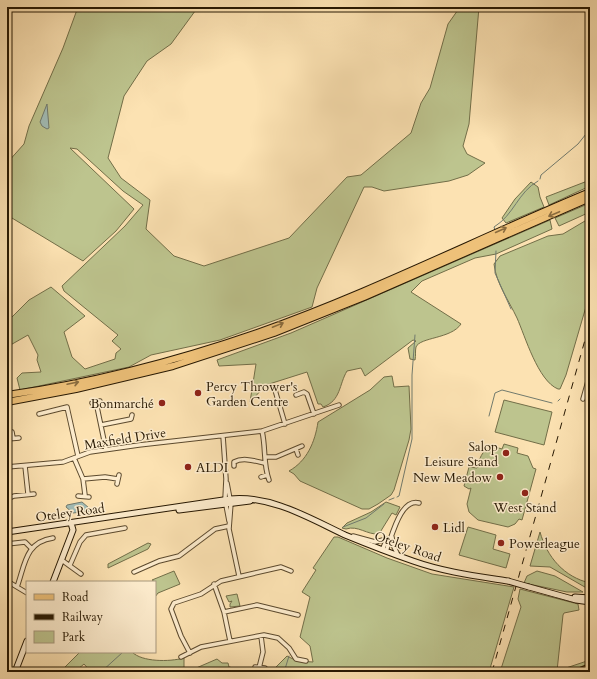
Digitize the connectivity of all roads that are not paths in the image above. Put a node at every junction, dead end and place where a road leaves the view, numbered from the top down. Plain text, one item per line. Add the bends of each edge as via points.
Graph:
1 (590, 192) edge
2 (590, 198) edge
3 (590, 374) edge
4 (275, 390) dead end
5 (296, 394) dead end
6 (7, 395) edge
7 (583, 399) dead end
8 (7, 402) edge
9 (96, 402) dead end
10 (339, 405) dead end
11 (314, 414) junction
12 (43, 418) dead end
13 (132, 418) dead end
14 (285, 424) junction
15 (101, 425) junction
16 (262, 431) junction
17 (12, 432) dead end
18 (222, 436) junction
19 (13, 438) junction
20 (19, 438) dead end
21 (7, 439) edge
22 (302, 446) dead end
23 (296, 449) junction
24 (106, 450) junction
25 (298, 455) dead end
26 (76, 457) junction
27 (265, 457) junction
28 (233, 463) dead end
29 (264, 463) junction
30 (25, 466) junction
31 (7, 467) edge
32 (267, 474) junction
33 (261, 477) dead end
34 (82, 479) junction
35 (118, 479) dead end
36 (269, 480) dead end
37 (28, 494) junction
38 (34, 494) dead end
39 (78, 496) dead end
40 (7, 499) edge
41 (228, 501) junction
42 (419, 502) dead end
43 (104, 518) junction
44 (69, 523) junction
45 (229, 525) junction
46 (73, 530) junction
47 (122, 530) dead end
48 (7, 532) edge
49 (392, 534) junction
50 (346, 535) junction
51 (53, 538) dead end
52 (70, 538) junction
53 (387, 539) junction
54 (7, 544) edge
55 (31, 548) junction
56 (384, 550) junction
57 (399, 556) junction
58 (63, 561) junction
59 (70, 565) junction
60 (143, 568) junction
61 (287, 568) junction
62 (291, 571) dead end
63 (134, 572) dead end
64 (145, 573) dead end
65 (285, 573) dead end
66 (81, 574) dead end
67 (240, 576) junction
68 (7, 581) edge
69 (53, 581) edge
70 (214, 584) junction
71 (17, 587) junction
72 (26, 592) edge
73 (562, 595) junction
74 (590, 598) edge
75 (590, 602) edge
76 (224, 612) junction
77 (292, 614) junction
78 (298, 615) dead end
79 (291, 619) dead end
80 (261, 636) junction
81 (230, 641) junction
82 (26, 644) edge
83 (289, 648) junction
84 (285, 651) dead end
85 (190, 653) junction
86 (181, 657) dead end
87 (306, 661) dead end
88 (590, 667) edge
89 (265, 668) dead end
90 (15, 672) edge
91 (578, 672) edge

6 -> 1 highway via 55,387 174,360 258,332 363,291
2 -> 8 highway via 274,333 172,366 76,389
3 - 7 street
4 - 14 street
5 - 11 street via 308,394
9 - 15 street
10 - 11 street, Maxfield Drive
11 - 14 street, Maxfield Drive
12 - 26 street via 40,413 67,407
13 - 15 street
14 - 16 street, Maxfield Drive
15 - 24 street
16 - 18 street, Maxfield Drive
16 - 27 street
17 - 19 street
18 - 24 street, Maxfield Drive
18 - 41 street
19 - 20 street
19 - 21 street
22 - 23 street
23 - 25 street
23 - 27 street via 276,457
24 - 26 street, Maxfield Drive
26 - 30 street, Maxfield Drive via 63,462
26 - 34 street
27 - 29 street
28 - 29 street via 247,460
29 - 32 street
30 - 31 street, Maxfield Drive
30 - 37 street
32 - 33 street
32 - 36 street
34 - 35 street
34 - 39 street via 87,496
37 - 38 street
37 - 40 street
41 - 43 main road, Oteley Road
41 - 45 street
41 - 50 main road, Oteley Road via 253,500 288,509
42 - 49 street via 414,501 406,505
43 - 44 main road, Oteley Road
43 - 46 main road via 80,524
44 - 46 main road
44 - 48 main road, Oteley Road
44 - 52 main road
45 - 60 street via 215,529 179,556
45 - 67 street
46 - 52 main road
47 - 59 street via 86,535
49 - 53 street
49 - 56 street
49 - 57 street via 393,545
50 - 53 street via 375,542
50 - 56 main road, Oteley Road
51 - 55 street via 39,541
52 - 58 main road
53 - 56 street
54 - 55 street via 25,542
55 - 71 street
56 - 57 main road, Oteley Road
57 - 73 main road, Oteley Road, bridge via 457,573 508,581
58 - 59 street
58 - 69 main road
59 - 66 street via 76,573
60 - 63 street
60 - 64 street
61 - 62 street
61 - 65 street
61 - 67 street
67 - 70 street
68 - 71 street
70 - 76 street
70 - 85 street via 202,593 171,606 177,628
71 - 72 street
73 - 74 main road, Oteley Road
73 - 75 main road, Oteley Road
76 - 77 street via 257,605
76 - 81 street
77 - 78 street
77 - 79 street
80 - 81 street
80 - 83 street via 278,638
80 - 89 street via 263,652 257,667
81 - 85 street via 201,647
82 - 90 main road
83 - 84 street
83 - 87 street via 296,659
85 - 86 street
88 - 91 main road

